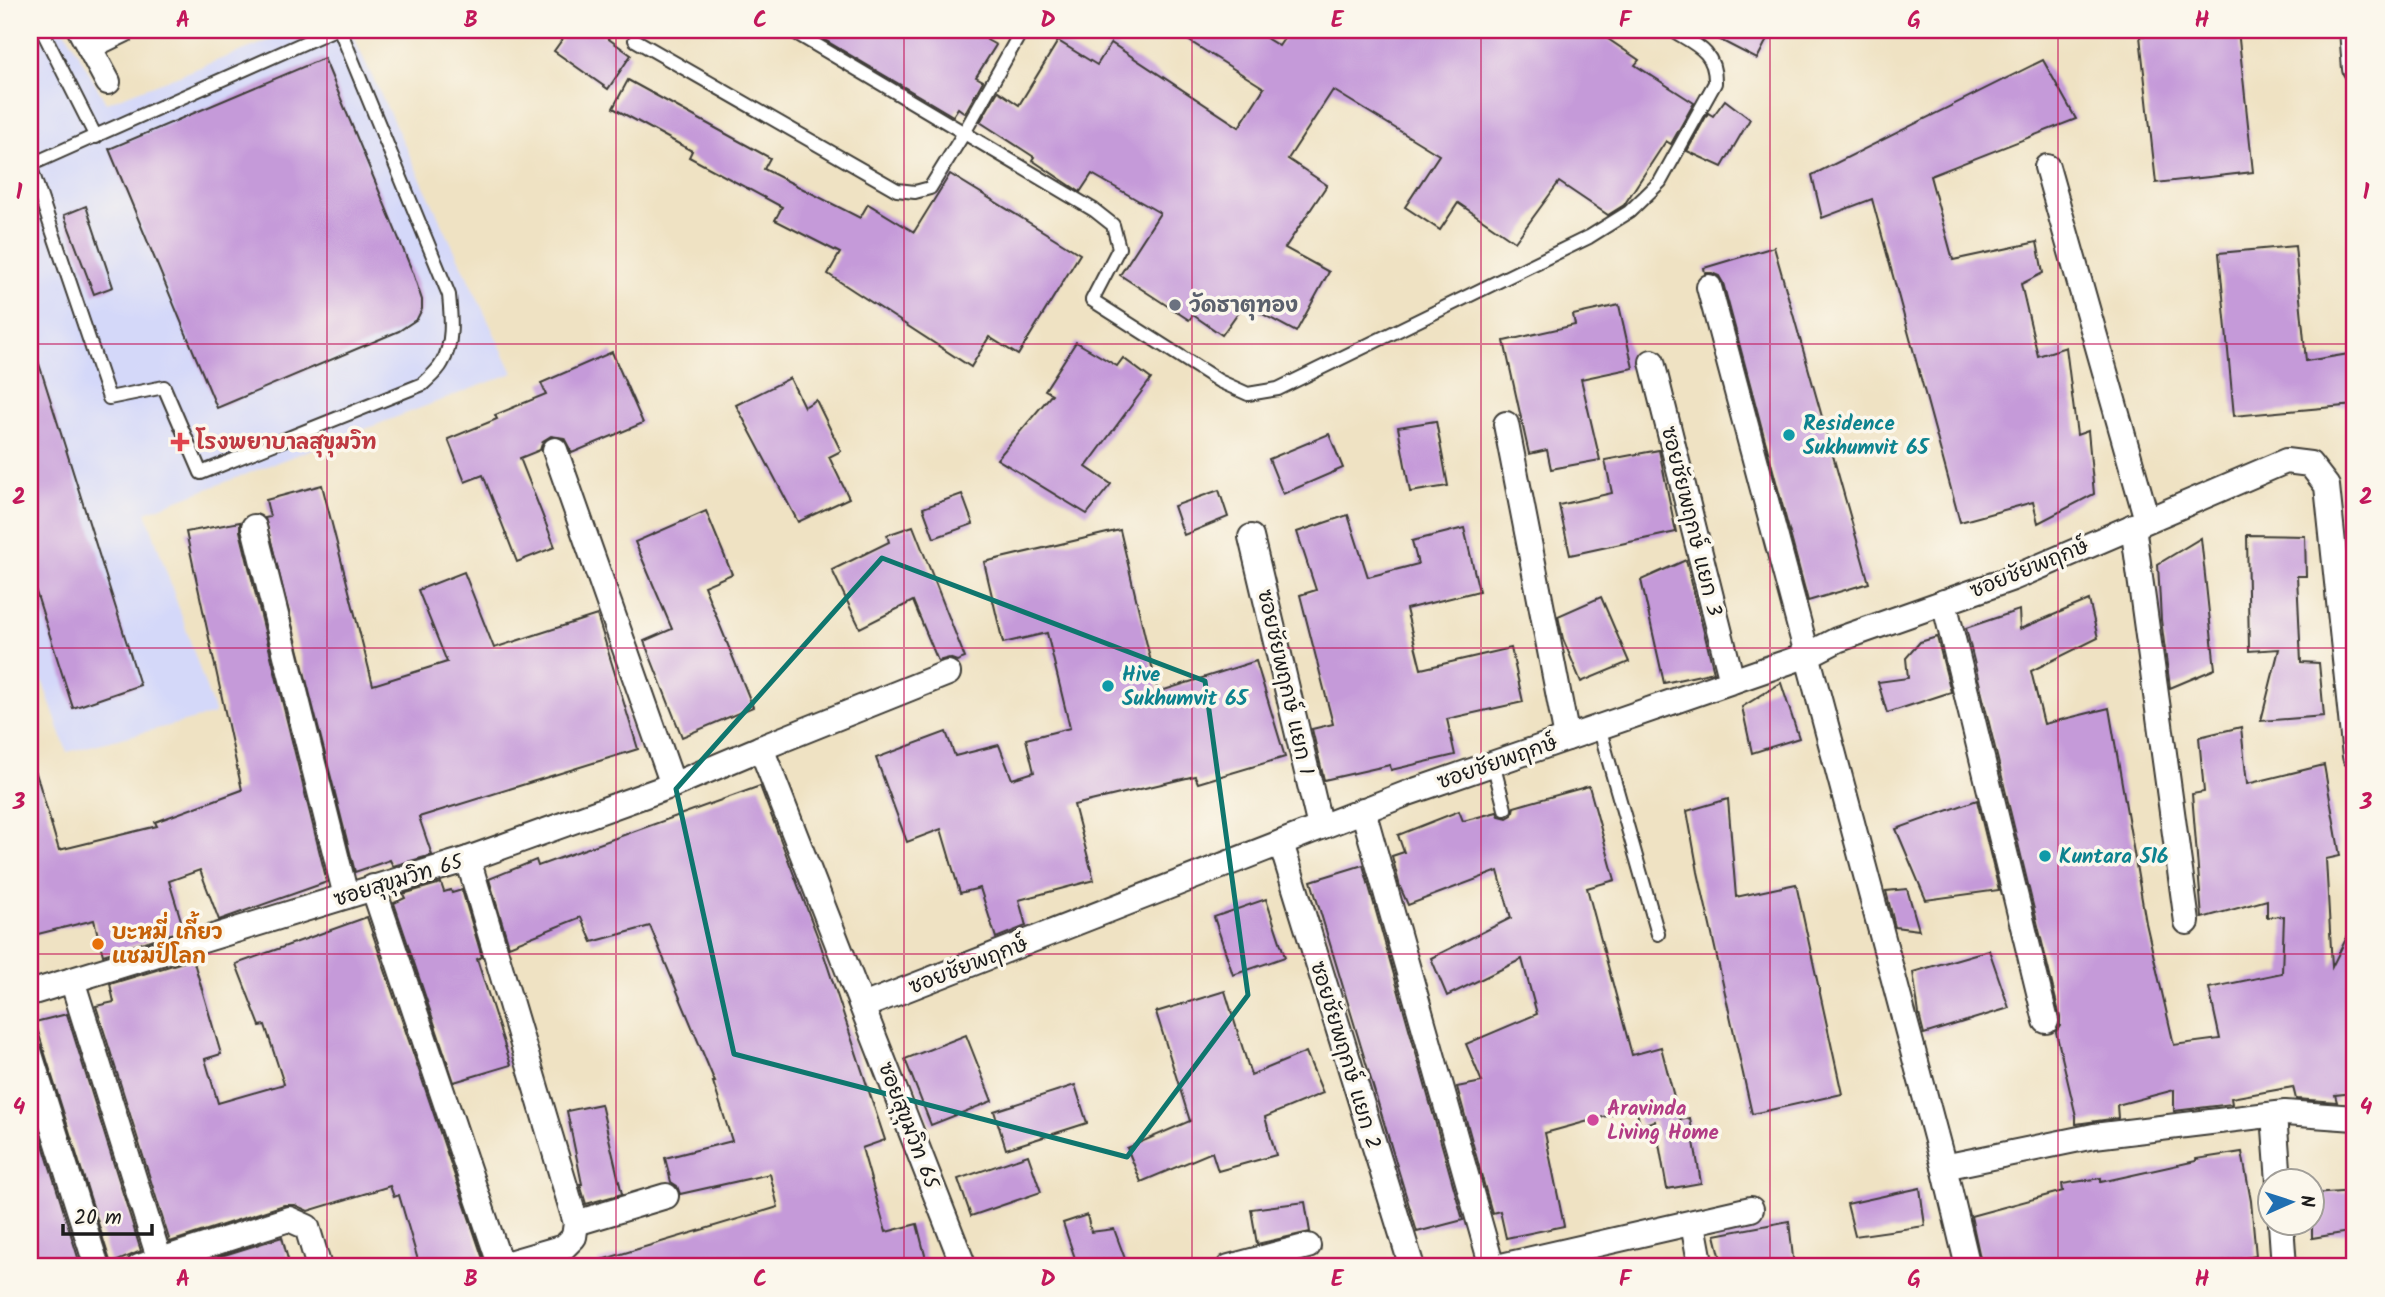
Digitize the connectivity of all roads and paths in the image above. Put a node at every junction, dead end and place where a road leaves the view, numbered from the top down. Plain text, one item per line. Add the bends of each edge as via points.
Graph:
1 (42, 30) edge
2 (124, 30) edge
3 (333, 30) edge
4 (340, 30) edge
5 (791, 30) edge
6 (1022, 30) edge
7 (1672, 30) edge
8 (2352, 30) edge
9 (85, 38) edge
10 (635, 40) dead end
11 (2355, 69) edge
12 (108, 82) dead end
13 (964, 133) junction
14 (96, 136) junction
15 (30, 165) edge
16 (2046, 167) dead end
17 (1709, 287) dead end
18 (1652, 362) dead end
19 (1506, 424) dead end
20 (555, 450) dead end
21 (2140, 523) junction
22 (254, 527) dead end
23 (1251, 537) dead end
24 (1944, 602) junction
25 (1808, 655) junction
26 (948, 673) dead end
27 (1732, 681) junction
28 (1599, 727) junction
29 (1567, 738) junction
30 (761, 748) junction
31 (2355, 756) edge
32 (1493, 763) junction
33 (673, 785) junction
34 (1505, 809) dead end
35 (1363, 810) junction
36 (1320, 827) junction
37 (1281, 843) junction
38 (468, 859) junction
39 (373, 887) junction
40 (346, 895) junction
41 (2187, 922) dead end
42 (1658, 934) dead end
43 (72, 980) junction
44 (30, 993) edge
45 (863, 1006) junction
46 (2046, 1021) dead end
47 (30, 1054) edge
48 (2274, 1115) junction
49 (2355, 1118) edge
50 (1944, 1167) junction
51 (2278, 1168) edge
52 (666, 1196) dead end
53 (1751, 1209) dead end
54 (576, 1223) junction
55 (1693, 1224) junction
56 (2282, 1238) edge
57 (1308, 1246) dead end
58 (150, 1264) edge
59 (97, 1267) edge
60 (319, 1267) edge
61 (499, 1267) edge
62 (964, 1267) edge
63 (1229, 1267) edge
64 (1412, 1267) edge
65 (1492, 1267) edge
66 (1497, 1267) edge
67 (1701, 1267) edge
68 (1968, 1267) edge
69 (2284, 1267) edge

1 - 14 lane
2 - 9 street
3 - 14 lane
4 - 15 lane via 449,295 450,341 442,363 422,384 201,473 164,387 109,398
5 - 13 lane
6 - 13 lane
7 - 13 lane via 1706,51 1715,69 1715,83 1660,182 1629,212 1590,237 1278,389 1248,394 1219,381 1091,300 1119,248 1113,225
8 - 11 street
9 - 12 street
10 - 13 lane via 897,190 930,188
14 - 15 lane
16 - 21 street
17 - 25 street
18 - 27 street, ซอยชัยพฤกษ์ แยก 3
19 - 29 street
20 - 33 street
21 - 24 street, ซอยชัยพฤกษ์ via 2013,578
21 - 31 street via 2286,461 2310,464 2327,486
21 - 41 street
22 - 40 street
23 - 36 street, ซอยชัยพฤกษ์ แยก 1
24 - 25 street, ซอยชัยพฤกษ์
24 - 46 street
25 - 27 street, ซอยชัยพฤกษ์
25 - 50 street
26 - 30 street, ซอยสุขุมวิท 65
27 - 28 street, ซอยชัยพฤกษ์
28 - 29 street, ซอยชัยพฤกษ์
28 - 42 lane
29 - 32 street, ซอยชัยพฤกษ์
30 - 33 street, ซอยสุขุมวิท 65
30 - 45 street, ซอยสุขุมวิท 65
32 - 34 lane
32 - 35 street, ซอยชัยพฤกษ์
33 - 38 street, ซอยสุขุมวิท 65
35 - 36 street, ซอยชัยพฤกษ์
35 - 65 street
36 - 37 street, ซอยชัยพฤกษ์
37 - 45 street, ซอยชัยพฤกษ์
37 - 64 street, ซอยชัยพฤกษ์ แยก 2
38 - 39 street, ซอยสุขุมวิท 65
38 - 54 street
39 - 40 street, ซอยสุขุมวิท 65
39 - 61 street
40 - 43 street, ซอยสุขุมวิท 65
43 - 44 street, ซอยสุขุมวิท 65
43 - 58 street
45 - 62 street, ซอยสุขุมวิท 65
47 - 59 street
48 - 49 street
48 - 50 street via 2094,1136
48 - 51 street
50 - 68 street
52 - 54 street
53 - 55 street
54 - 61 street via 574,1237 564,1247
55 - 66 street
55 - 67 street
56 - 69 street
57 - 63 street
58 - 60 street via 289,1219 307,1227

